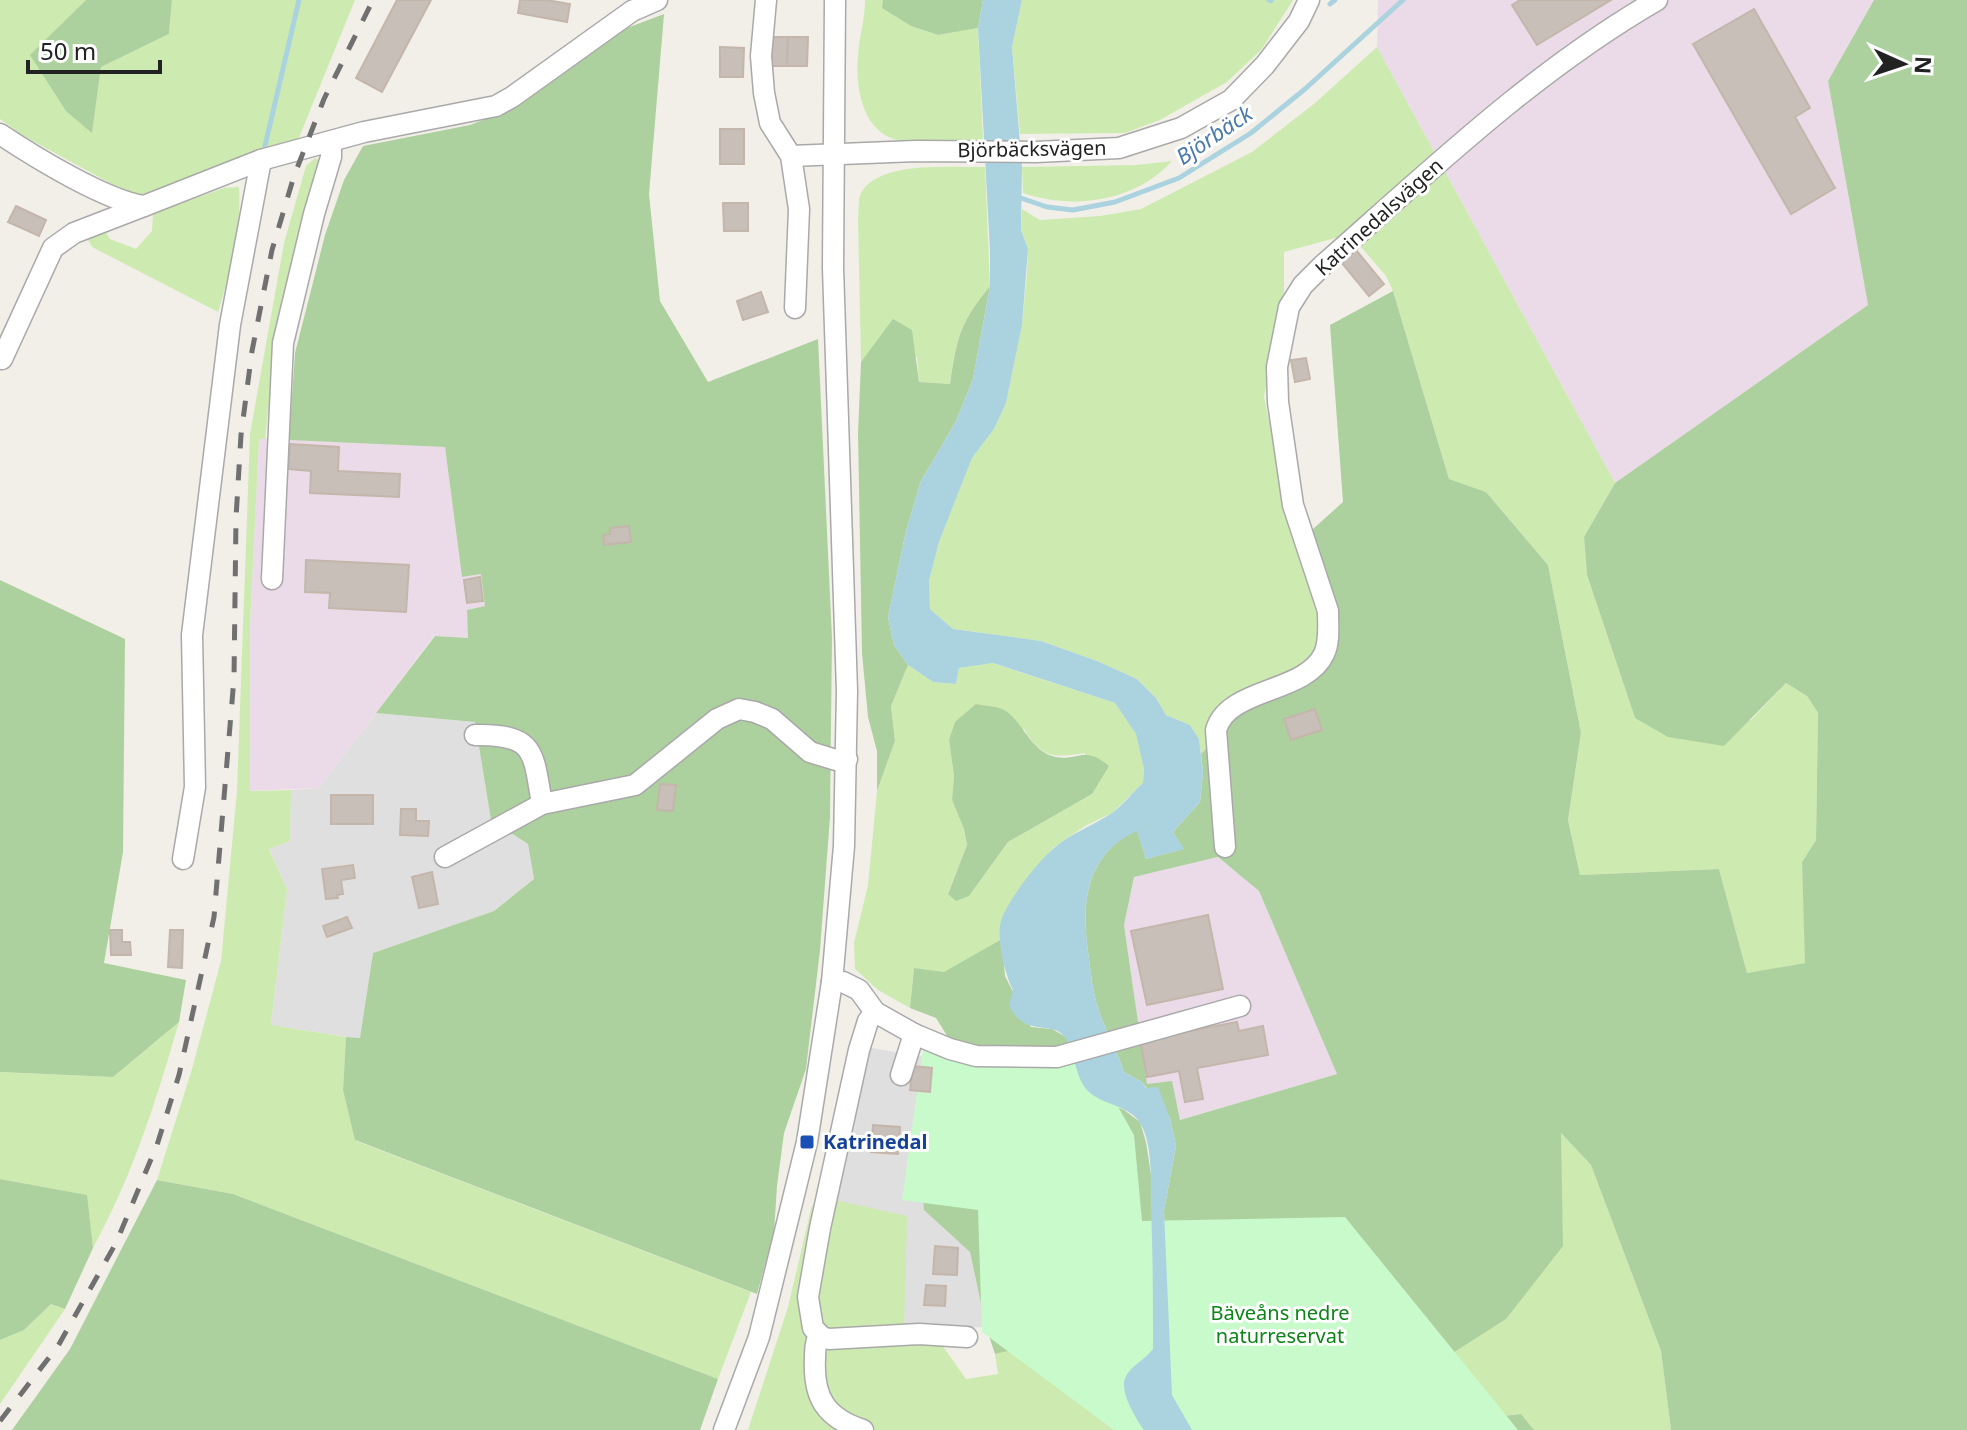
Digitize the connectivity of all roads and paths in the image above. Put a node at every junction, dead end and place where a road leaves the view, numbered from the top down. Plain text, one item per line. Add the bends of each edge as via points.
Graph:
1 (657, 0) edge
2 (766, 0) edge
3 (835, 0) edge
4 (1309, 0) edge
5 (1657, 0) edge
6 (0, 134) edge
7 (331, 142) junction
8 (833, 155) junction
9 (791, 156) junction
10 (261, 160) junction
11 (144, 206) junction
12 (795, 308) dead end
13 (2, 359) dead end
14 (272, 579) dead end
15 (475, 735) dead end
16 (847, 759) junction
17 (542, 804) junction
18 (1225, 847) dead end
19 (445, 857) dead end
20 (183, 859) dead end
21 (832, 982) junction
22 (1240, 1006) dead end
23 (875, 1012) junction
24 (914, 1034) junction
25 (901, 1075) dead end
26 (819, 1335) junction
27 (967, 1337) dead end
28 (724, 1430) edge
29 (863, 1430) edge

1 - 7 street via 632,11 496,106
2 - 9 street via 764,93 770,123
3 - 8 street
4 - 8 street, Björbäcksvägen via 1274,54 1231,100 1181,128 1119,148
5 - 18 street, Katrinedalsvägen via 1565,59 1482,125 1323,265 1289,307 1277,367 1278,402 1293,505 1329,628 1325,653 1311,672 1230,710 1218,721
6 - 11 street via 105,193
7 - 10 street
7 - 14 street via 283,343
8 - 9 street, Björbäcksvägen
8 - 16 street
9 - 12 street via 799,209
10 - 11 street
10 - 20 street via 230,325 192,635 195,787
11 - 13 street via 74,233 53,248
15 - 17 street via 511,736 522,743 532,755
16 - 17 street via 810,752 772,719 739,709 717,719 635,785
16 - 21 street
17 - 19 street
21 - 23 street via 859,990
21 - 28 street via 787,1233 759,1337
22 - 24 street via 1057,1057 976,1056
23 - 24 street
23 - 26 street via 859,1050 808,1297
24 - 25 street
26 - 27 street
26 - 29 street via 814,1368 818,1395 833,1415

